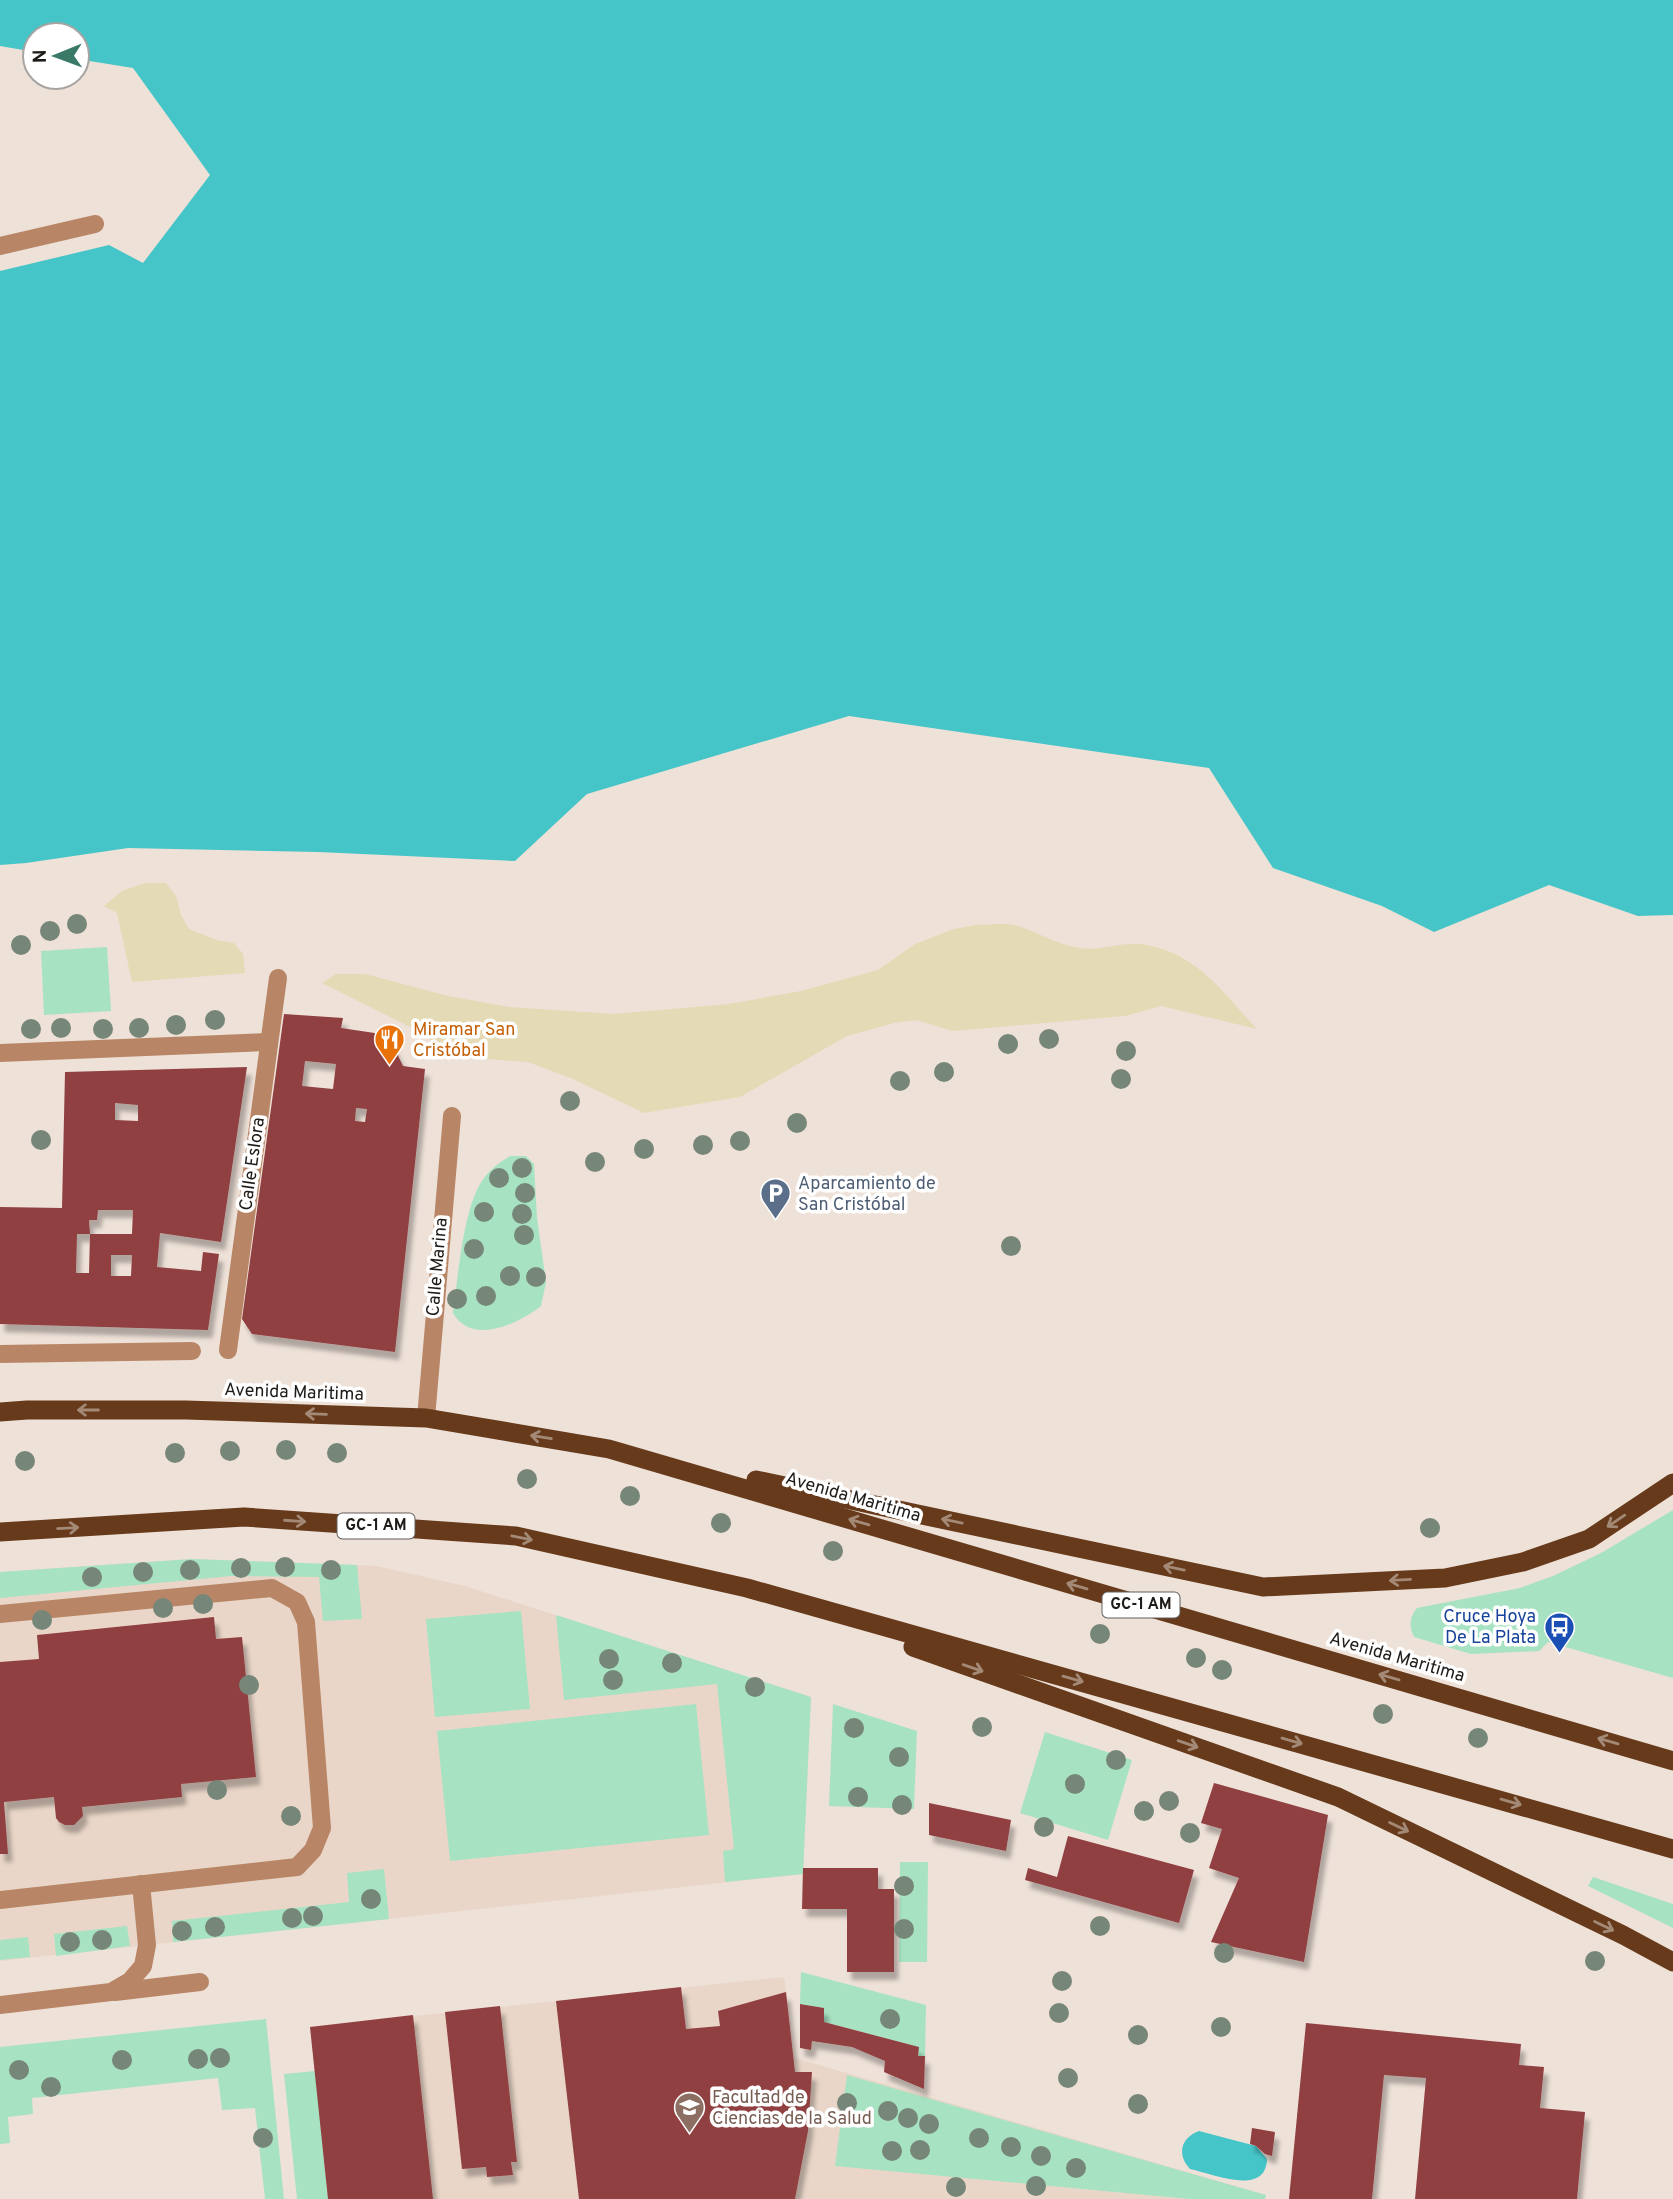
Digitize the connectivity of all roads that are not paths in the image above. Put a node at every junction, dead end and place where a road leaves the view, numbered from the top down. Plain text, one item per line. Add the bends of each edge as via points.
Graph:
1 (95, 224) dead end
2 (0, 246) edge
3 (278, 978) dead end
4 (269, 1042) junction
5 (0, 1052) edge
6 (452, 1116) dead end
7 (228, 1350) dead end
8 (192, 1351) dead end
9 (0, 1353) edge
10 (0, 1402) edge
11 (27, 1410) junction
12 (0, 1412) edge
13 (426, 1418) junction
14 (609, 1448) junction
15 (1673, 1483) edge
16 (0, 1532) edge
17 (747, 1588) junction
18 (0, 1614) edge
19 (1673, 1760) edge
20 (1673, 1849) edge
21 (141, 1884) junction
22 (0, 1900) edge
23 (1673, 1962) edge
24 (200, 1982) dead end
25 (111, 1992) junction
26 (0, 2005) edge

1 - 2 street
3 - 4 street, Calle Eslora
4 - 5 street
4 - 7 street, Calle Eslora
6 - 13 street, Calle Marina
8 - 9 street
10 - 11 highway
11 - 12 highway, Avenida Maritima / GC-1 AM
13 -> 11 highway, Avenida Maritima / GC-1 AM
14 -> 13 highway, Avenida Maritima / GC-1 AM
15 -> 14 highway via 1589,1539 1523,1562 1445,1578 1263,1587
19 -> 14 highway, Avenida Maritima / GC-1 AM
16 -> 17 highway, GC-1 AM via 244,1517 516,1536
17 -> 20 highway, GC-1 AM
17 -> 23 highway via 1338,1797
18 - 21 street via 272,1588 297,1602 306,1622 323,1828 313,1850 297,1867
21 - 22 street
21 - 25 street via 147,1945 143,1966
24 - 25 street
25 - 26 street

